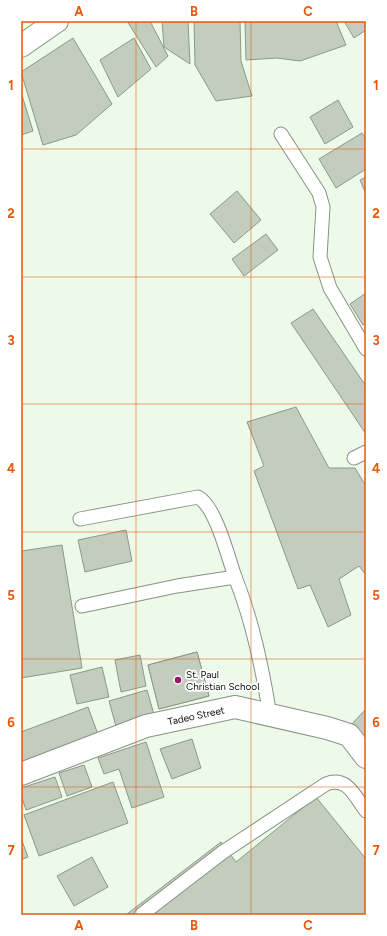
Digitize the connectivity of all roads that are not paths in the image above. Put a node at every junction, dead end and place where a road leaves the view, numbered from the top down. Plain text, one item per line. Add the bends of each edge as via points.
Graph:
1 (57, 21) edge
2 (21, 46) edge
3 (281, 134) dead end
4 (366, 348) edge
5 (366, 452) edge
6 (354, 458) dead end
7 (80, 519) dead end
8 (235, 577) junction
9 (82, 606) dead end
10 (270, 716) junction
11 (366, 757) edge
12 (21, 774) edge
13 (366, 811) edge
14 (141, 915) edge

1 - 2 street
3 - 4 lane via 318,193 323,207 320,257 330,288
5 - 6 lane
7 - 8 lane via 198,497 204,500 213,515
8 - 9 lane via 171,587
8 - 10 lane via 261,659
10 - 11 street, Tadeo Street via 349,735
10 - 12 street, Tadeo Street via 235,707 146,726
13 - 14 lane via 344,783 334,781 326,784 223,852

